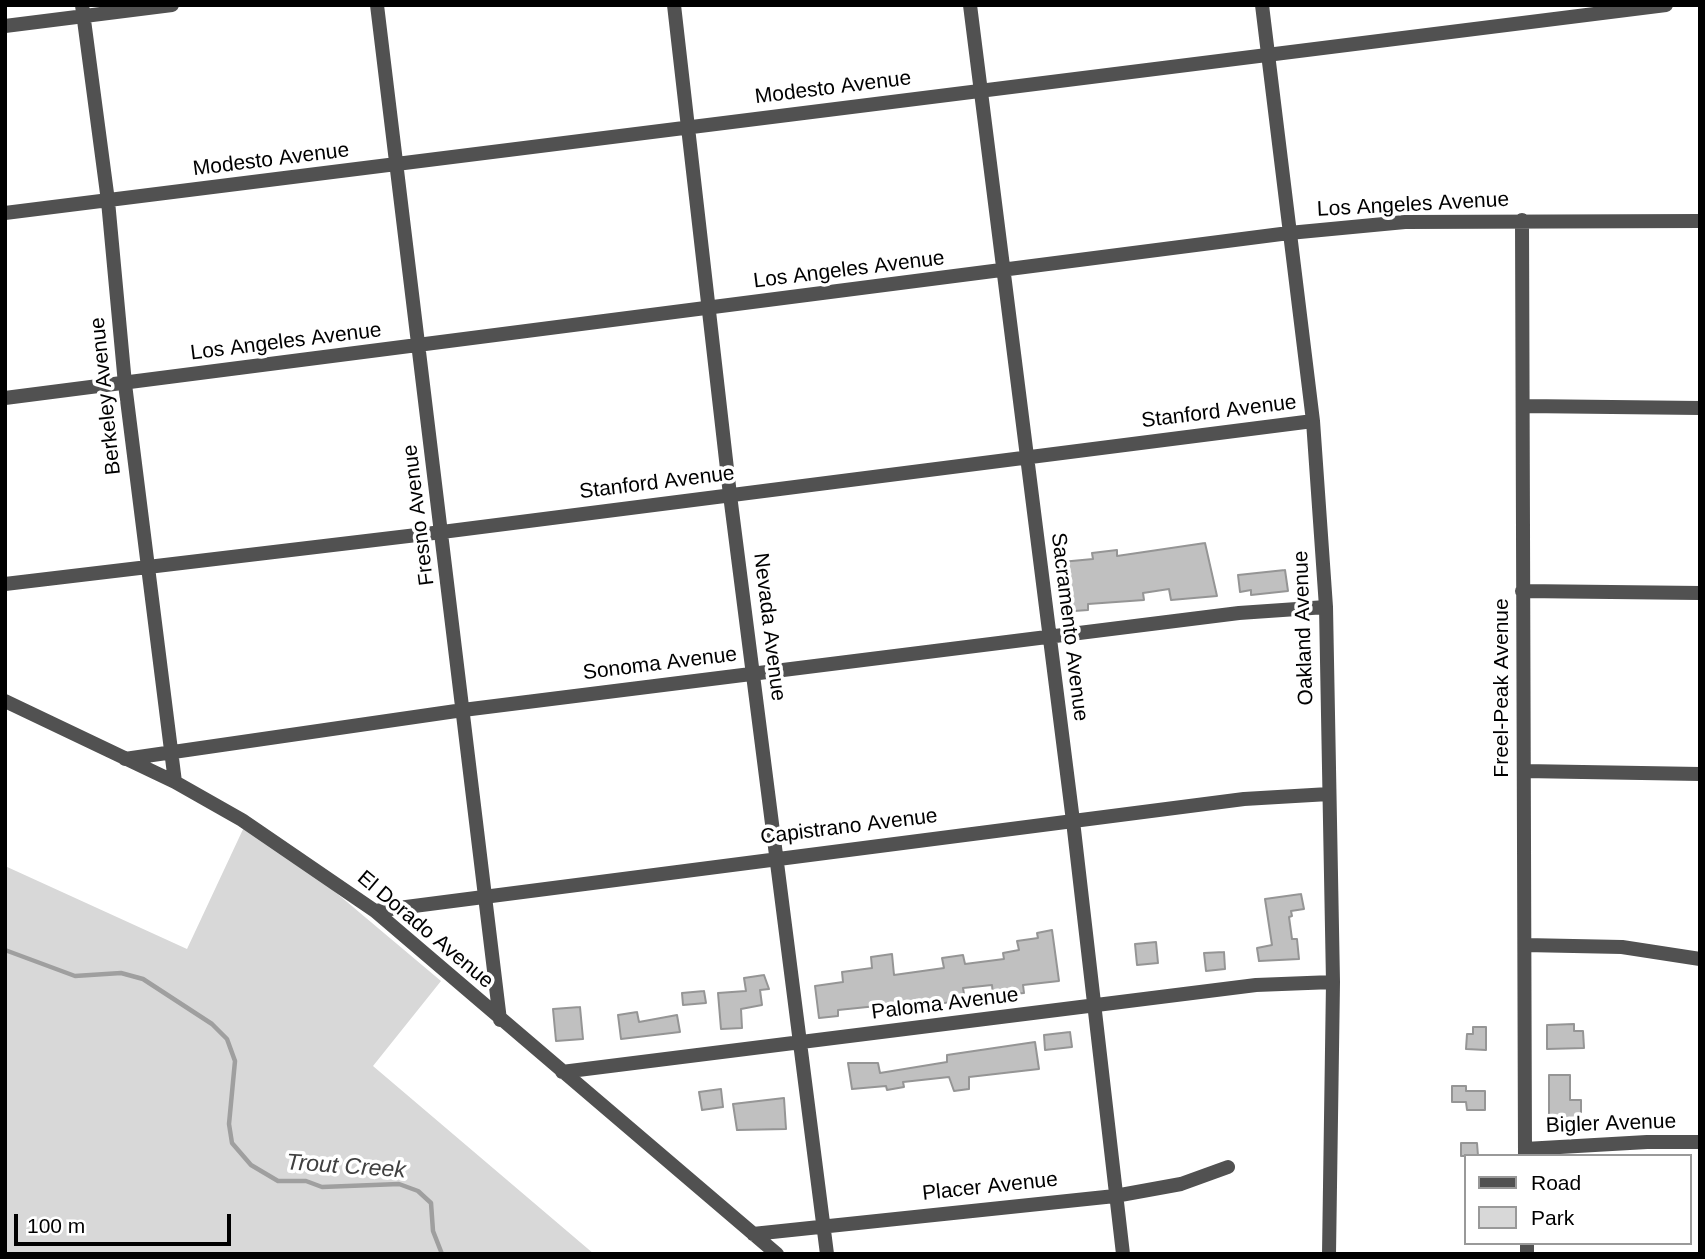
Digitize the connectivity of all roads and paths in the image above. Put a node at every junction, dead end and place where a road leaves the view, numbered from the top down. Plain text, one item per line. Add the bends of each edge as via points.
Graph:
1 (172, 5) edge
2 (377, 5) edge
3 (674, 5) edge
4 (970, 5) edge
5 (1262, 5) edge
6 (1667, 5) edge
7 (82, 11) edge
8 (1561, 11) edge
9 (5, 26) edge
10 (1266, 56) junction
11 (980, 92) junction
12 (688, 126) junction
13 (398, 165) junction
14 (108, 201) junction
15 (5, 213) edge
16 (1522, 220) junction
17 (1700, 221) edge
18 (1289, 233) junction
19 (1002, 272) junction
20 (708, 309) junction
21 (420, 346) junction
22 (125, 384) junction
23 (5, 398) edge
24 (1524, 406) junction
25 (1700, 408) edge
26 (1313, 421) junction
27 (1027, 457) junction
28 (730, 495) junction
29 (442, 533) junction
30 (146, 567) junction
31 (5, 584) edge
32 (1522, 591) junction
33 (1700, 593) edge
34 (1326, 607) junction
35 (1049, 637) junction
36 (754, 674) junction
37 (5, 701) edge
38 (463, 710) junction
39 (171, 752) junction
40 (125, 759) junction
41 (1524, 771) junction
42 (1700, 774) edge
43 (175, 782) junction
44 (1329, 794) junction
45 (1073, 821) junction
46 (776, 857) junction
47 (485, 898) junction
48 (375, 911) junction
49 (1524, 945) junction
50 (1700, 960) edge
51 (1334, 982) junction
52 (1094, 1006) junction
53 (500, 1020) junction
54 (800, 1042) junction
55 (562, 1072) junction
56 (1700, 1142) edge
57 (1525, 1152) edge
58 (1228, 1167) dead end
59 (1115, 1196) junction
60 (822, 1225) junction
61 (753, 1234) junction
62 (777, 1254) edge
63 (827, 1254) edge
64 (1123, 1254) edge
65 (1329, 1254) edge

1 - 7 street
2 - 13 street, Fresno Avenue
3 - 12 street, Nevada Avenue
4 - 11 street, Sacramento Avenue
5 - 10 street, Oakland Avenue
6 - 8 street, Modesto Avenue
7 - 9 street
7 - 14 street, Berkeley Avenue
8 - 10 street, Modesto Avenue
10 - 11 street, Modesto Avenue
10 - 18 street, Oakland Avenue
11 - 12 street, Modesto Avenue
11 - 19 street, Sacramento Avenue
12 - 13 street, Modesto Avenue
12 - 20 street, Nevada Avenue
13 - 14 street, Modesto Avenue
13 - 21 street, Fresno Avenue
14 - 15 street, Modesto Avenue
14 - 22 street, Berkeley Avenue
16 - 17 street, Los Angeles Avenue
16 - 18 street, Los Angeles Avenue via 1405,222
16 - 24 street, Freel-Peak Avenue
18 - 19 street, Los Angeles Avenue
18 - 26 street, Oakland Avenue
19 - 20 street, Los Angeles Avenue
19 - 27 street, Sacramento Avenue
20 - 21 street, Los Angeles Avenue
20 - 28 street, Nevada Avenue
21 - 22 street, Los Angeles Avenue
21 - 29 street, Fresno Avenue
22 - 23 street, Los Angeles Avenue
22 - 30 street, Berkeley Avenue
24 - 25 street
24 - 32 street, Freel-Peak Avenue
26 - 27 street, Stanford Avenue
26 - 34 street, Oakland Avenue
27 - 28 street, Stanford Avenue
27 - 35 street, Sacramento Avenue
28 - 29 street, Stanford Avenue
28 - 36 street, Nevada Avenue
29 - 30 street, Stanford Avenue
29 - 38 street, Fresno Avenue
30 - 31 street, Stanford Avenue
30 - 39 street, Berkeley Avenue
32 - 33 street
32 - 41 street, Freel-Peak Avenue
34 - 35 street, Sonoma Avenue
34 - 44 street, Oakland Avenue
35 - 36 street, Sonoma Avenue
35 - 45 street, Sacramento Avenue
36 - 38 street, Sonoma Avenue
36 - 46 street, Nevada Avenue
37 - 40 street, El Dorado Avenue
38 - 39 street, Sonoma Avenue
38 - 47 street, Fresno Avenue
39 - 40 street, Sonoma Avenue
39 - 43 street, Berkeley Avenue
40 - 43 street, El Dorado Avenue
41 - 42 street
41 - 49 street, Freel-Peak Avenue
43 - 48 street, El Dorado Avenue via 242,820
44 - 45 street, Capistrano Avenue via 1244,799
44 - 51 street, Oakland Avenue
45 - 46 street, Capistrano Avenue
45 - 52 street, Sacramento Avenue
46 - 47 street, Capistrano Avenue
46 - 54 street, Nevada Avenue
47 - 48 street, Capistrano Avenue
47 - 53 street, Fresno Avenue
48 - 53 street, El Dorado Avenue
49 - 50 street via 1622,947
49 - 57 street, Freel-Peak Avenue
51 - 52 street, Paloma Avenue via 1256,985
51 - 65 street, Oakland Avenue
52 - 54 street, Paloma Avenue
52 - 59 street, Sacramento Avenue
53 - 55 street, El Dorado Avenue
54 - 55 street, Paloma Avenue
54 - 60 street, Nevada Avenue
55 - 61 street, El Dorado Avenue
56 - 57 street, Bigler Avenue
58 - 59 street, Placer Avenue via 1181,1184
59 - 60 street, Placer Avenue
59 - 64 street, Sacramento Avenue
60 - 61 street, Placer Avenue
60 - 63 street, Nevada Avenue
61 - 62 street, El Dorado Avenue

